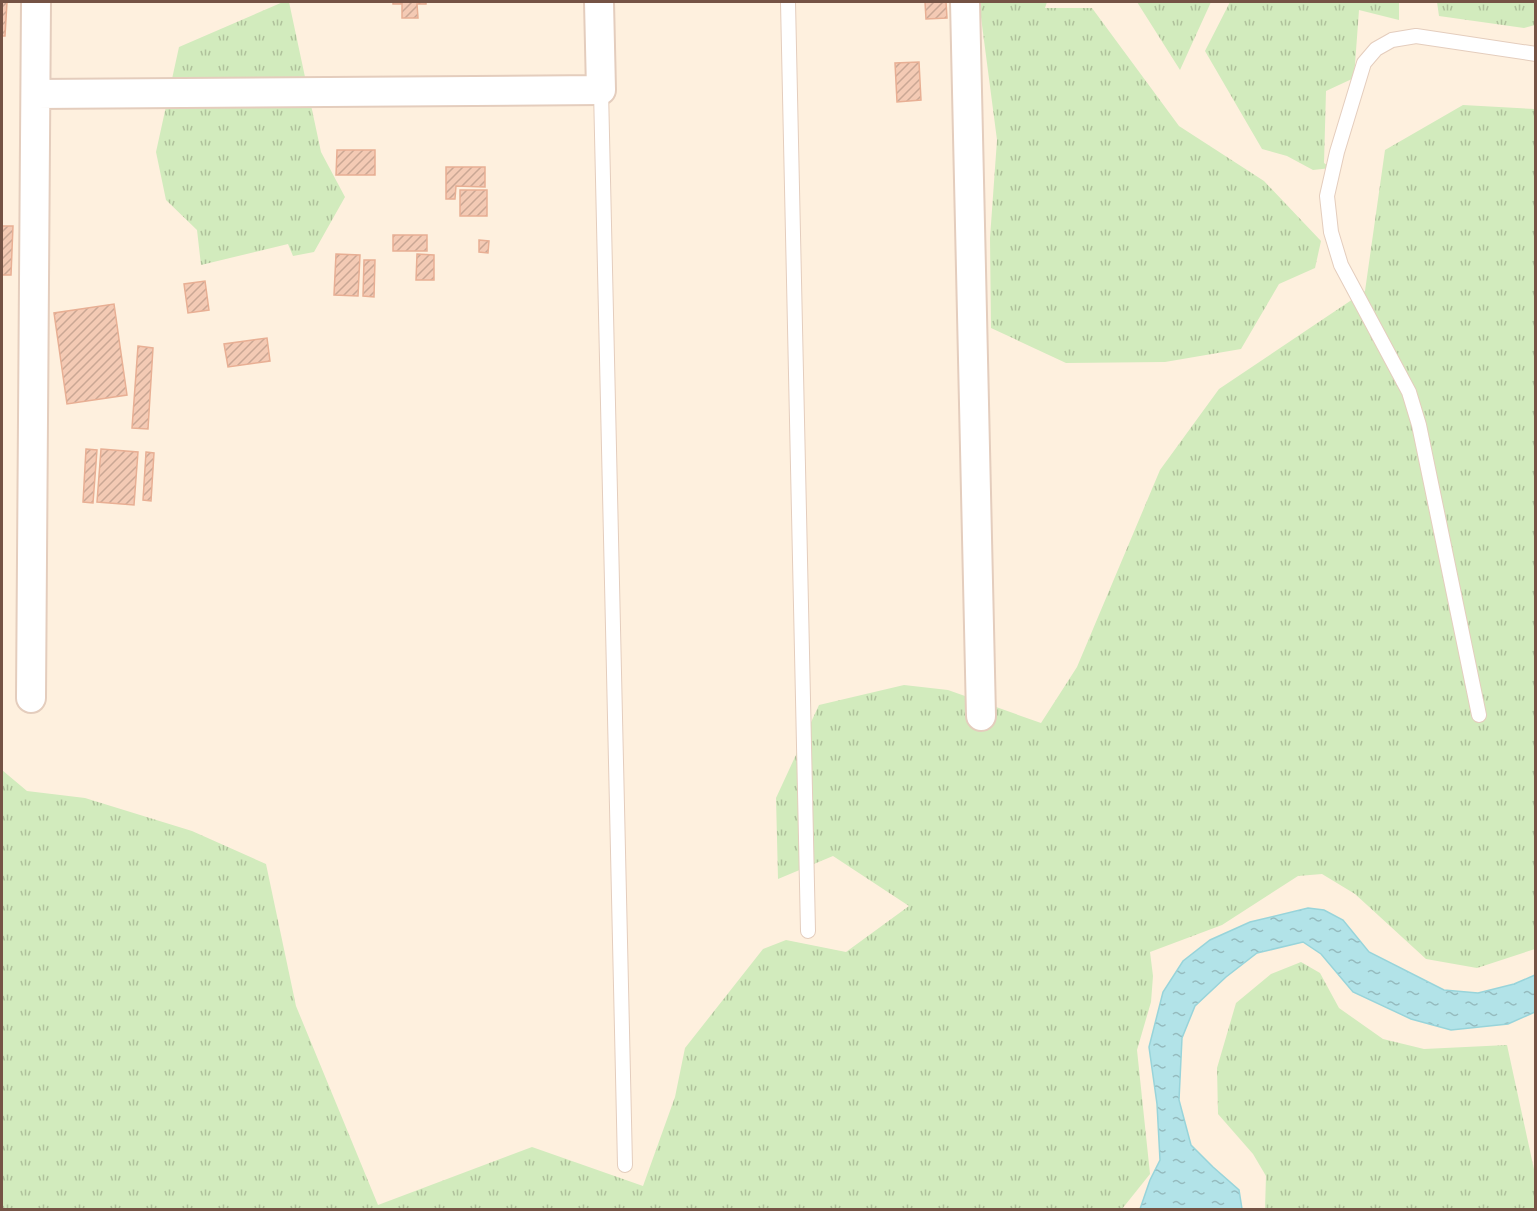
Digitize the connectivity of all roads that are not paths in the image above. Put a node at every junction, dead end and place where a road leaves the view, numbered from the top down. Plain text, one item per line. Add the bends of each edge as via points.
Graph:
1 (36, 2) edge
2 (599, 2) edge
3 (788, 2) edge
4 (965, 2) edge
5 (1536, 54) edge
6 (601, 90) junction
7 (36, 94) junction
8 (31, 698) dead end
9 (1479, 715) dead end
10 (981, 716) dead end
11 (808, 931) dead end
12 (625, 1165) dead end

1 - 7 street
2 - 6 street
3 - 11 lane
4 - 10 street
5 - 9 lane via 1416,36 1392,40 1376,49 1364,63 1327,196 1331,232 1341,265 1409,392 1419,425
6 - 7 street
6 - 12 lane
7 - 8 street

